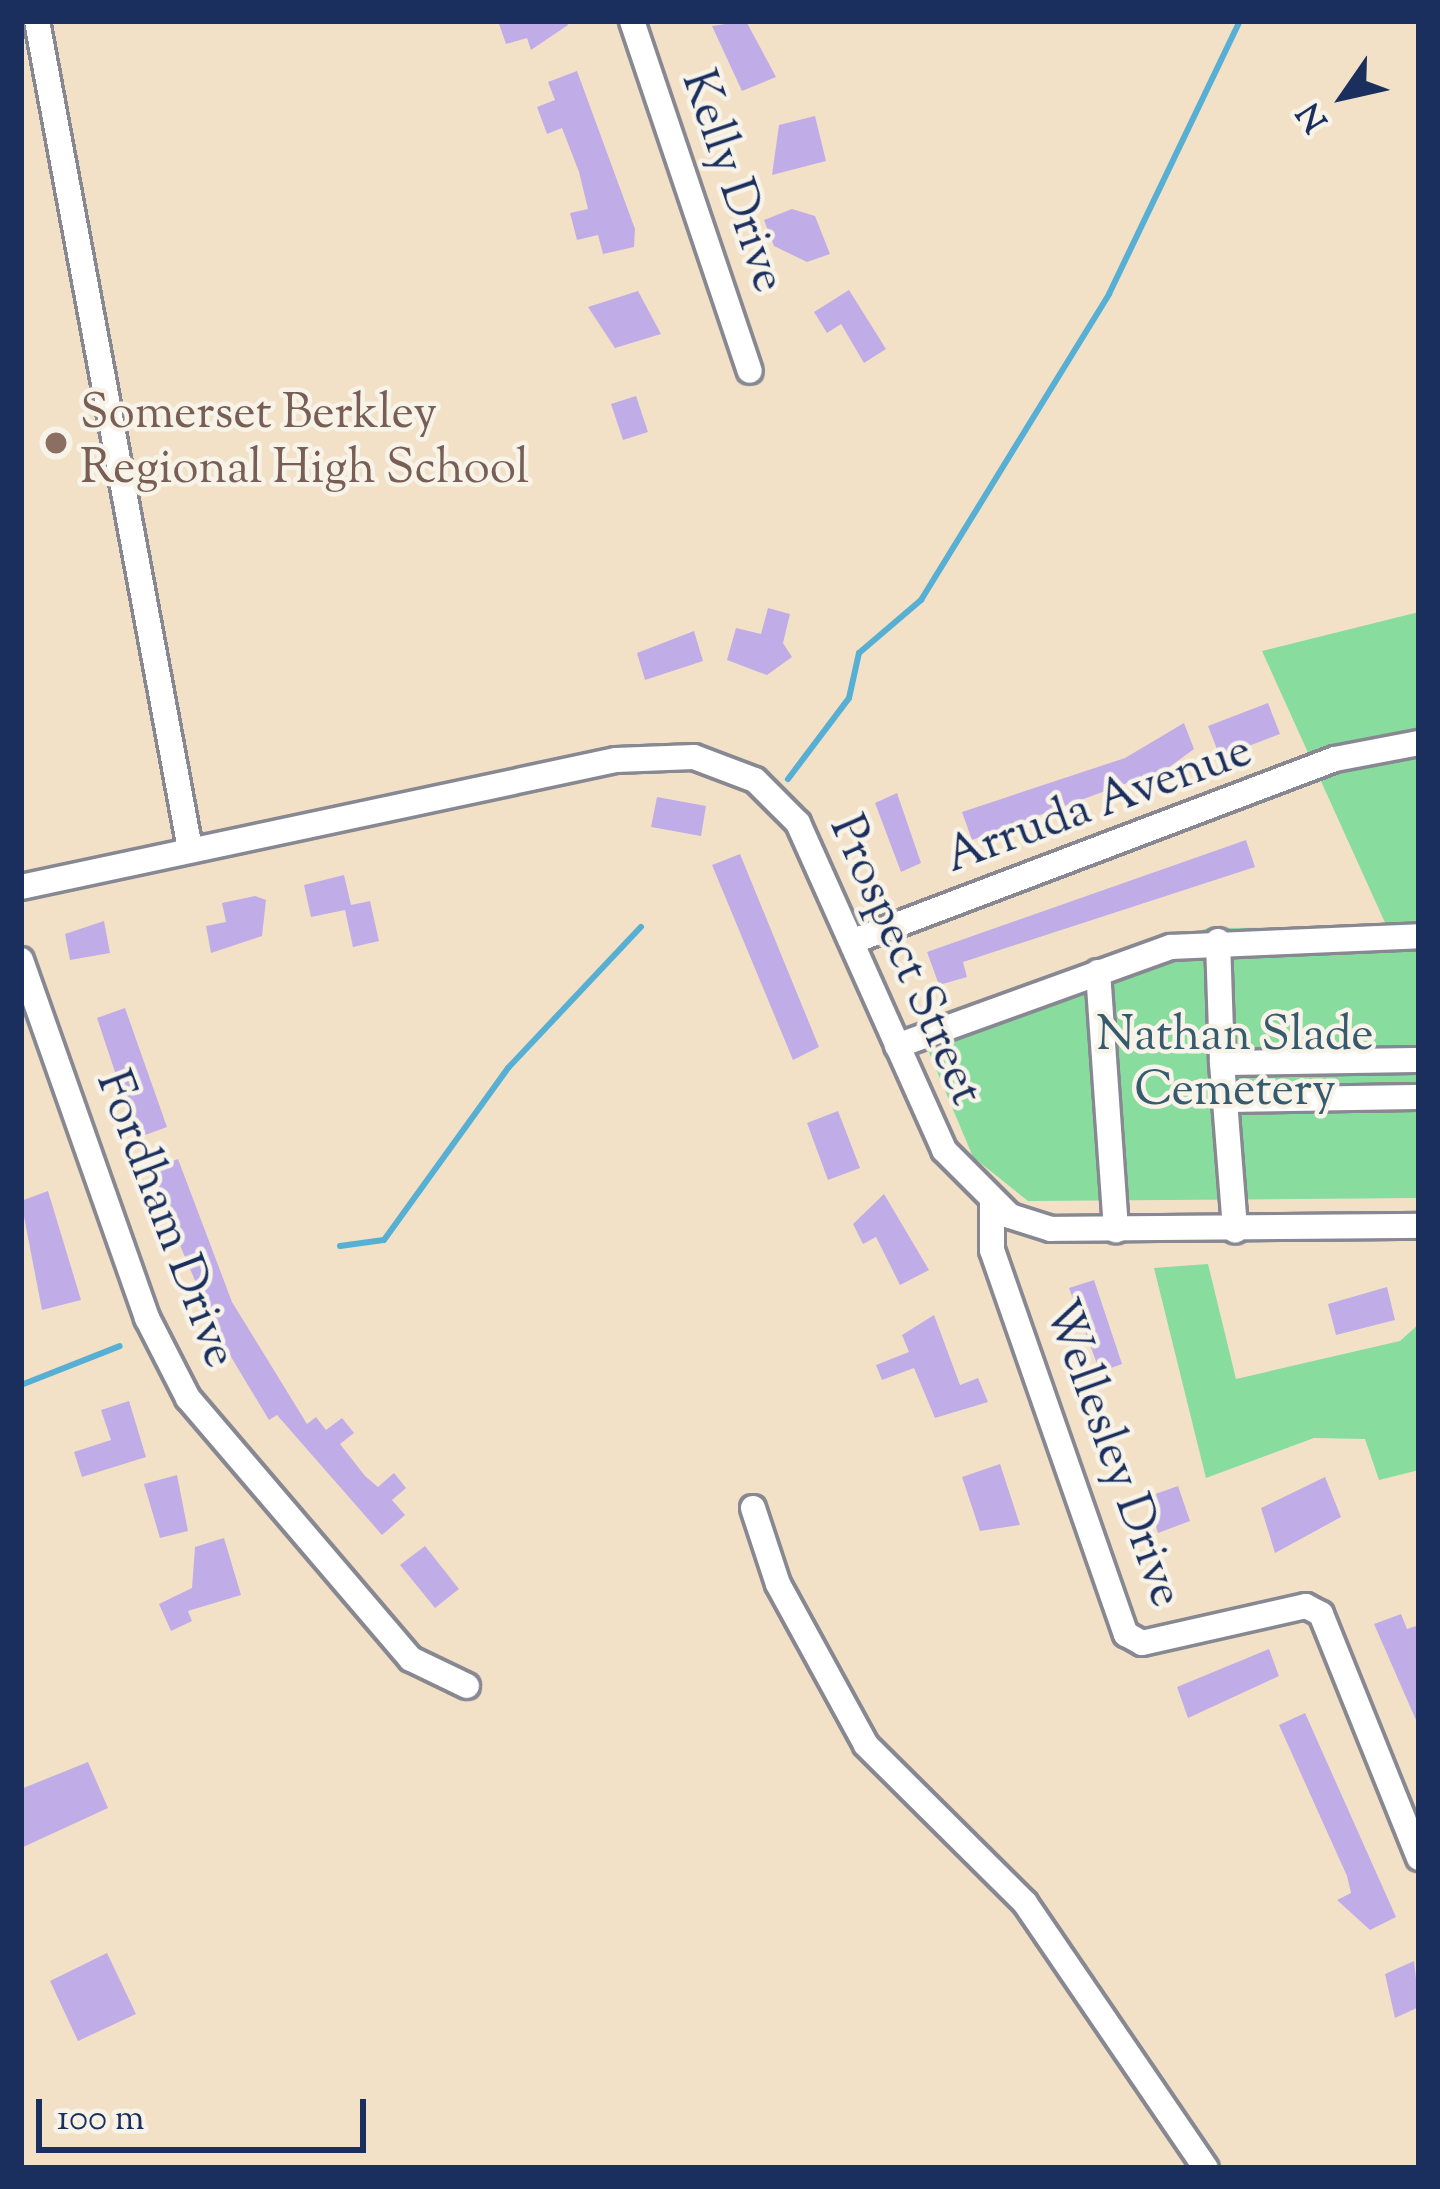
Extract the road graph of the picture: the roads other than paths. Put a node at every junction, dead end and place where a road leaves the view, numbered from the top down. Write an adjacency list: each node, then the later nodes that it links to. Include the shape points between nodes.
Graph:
1 (37, 21): 3 (street); 6 (street)
2 (632, 21): 4 (street, Kelly Drive)
3 (21, 27)
4 (750, 371)
5 (1419, 743): 9 (street, Arruda Avenue, via 1377,746)
6 (190, 849): 7 (street, Prospect Street); 9 (street, Prospect Street, via 616,760 694,758 776,797)
7 (21, 887)
8 (1419, 937): 10 (street)
9 (854, 941): 13 (street, Prospect Street)
10 (1218, 941): 12 (street); 15 (street)
11 (21, 960): 23 (street, Fordham Drive, via 147,1318 188,1399 411,1659)
12 (1098, 972): 13 (street); 20 (street)
13 (897, 1046): 18 (street, Prospect Street, via 944,1150)
14 (1419, 1060): 15 (street)
15 (1222, 1063): 17 (street)
16 (1419, 1097): 17 (street)
17 (1224, 1100): 21 (street)
18 (992, 1202): 20 (street, Prospect Street, via 1052,1229); 24 (street, Wellesley Drive, via 992,1250 1126,1634 1142,1643 1306,1606 1321,1614)
19 (1419, 1226): 21 (street, Prospect Street)
20 (1116, 1230): 21 (street, Prospect Street)
21 (1235, 1230)
22 (753, 1508): 25 (street, via 778,1585 866,1745 1025,1904)
23 (467, 1686)
24 (1419, 1858)
25 (1206, 2168)

